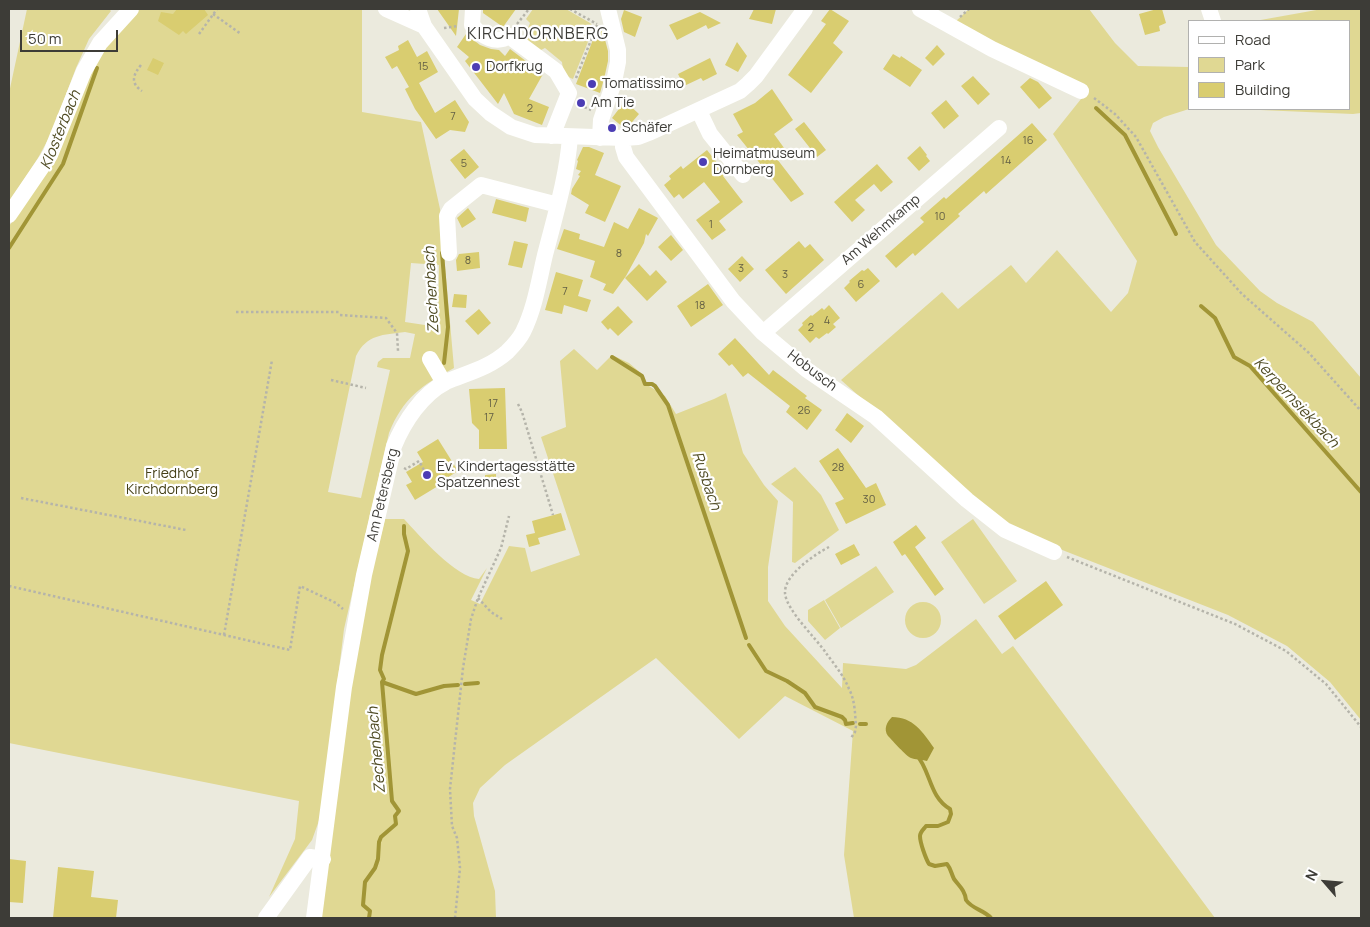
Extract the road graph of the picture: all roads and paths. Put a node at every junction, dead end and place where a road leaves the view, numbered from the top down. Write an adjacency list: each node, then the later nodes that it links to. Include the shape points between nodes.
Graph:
1 (130, 9): 29 (street, via 100,43 84,71 50,155)
2 (217, 9): 10 (path)
3 (386, 9): 12 (street)
4 (418, 9): 12 (street)
5 (473, 9): 15 (street, via 472,25 476,30 491,39)
6 (529, 9): 15 (path)
7 (570, 9): 11 (path, via 597,24)
8 (805, 9): 20 (street, via 748,84)
9 (920, 9): 17 (street, via 992,49)
10 (213, 14): 13 (path); 14 (path)
11 (605, 19): 19 (path); 21 (street, via 618,50 618,62)
12 (424, 26): 23 (street, via 490,114 523,133)
13 (199, 34)
14 (241, 34)
15 (509, 36): 19 (street, via 556,71)
16 (141, 65): 18 (path, via 134,74 133,82)
17 (1081, 90): 40 (path, via 1115,114 1136,137 1194,242 1242,294 1310,353)
18 (142, 91)
19 (568, 96): 21 (path); 23 (street)
20 (699, 111): 26 (street, via 638,137); 27 (street, via 710,134)
21 (602, 115): 25 (street)
22 (999, 128): 32 (street, Am Wehmkamp)
23 (552, 136): 24 (street)
24 (570, 137): 25 (street); 28 (street, Am Petersberg)
25 (600, 138): 26 (street)
26 (624, 138): 32 (street, Hobusch, via 626,157 733,301)
27 (743, 175)
28 (558, 205): 30 (street, via 481,184 447,216); 37 (street, Am Petersberg, via 534,302 523,332 507,352 483,368)
29 (9, 216)
30 (449, 253)
31 (236, 312): 33 (path, via 386,318 397,333)
32 (763, 333): 48 (street, Hobusch, via 807,370 876,417 1005,530)
33 (398, 351)
34 (430, 359): 37 (street)
35 (272, 360): 53 (path)
36 (331, 380): 38 (path)
37 (444, 383): 41 (street, Am Petersberg, via 423,401 409,419 399,435)
38 (366, 388)
39 (518, 404): 44 (path)
40 (1361, 411)
41 (390, 464): 42 (path, via 406,468 419,461); 52 (street, Am Petersberg)
42 (424, 470)
43 (21, 498): 46 (path)
44 (553, 515)
45 (509, 516): 50 (path, via 501,548)
46 (186, 530)
47 (829, 547): 55 (path, via 791,576 785,593 793,612 849,688 856,726)
48 (1054, 552): 54 (path, via 1235,624 1286,651 1326,684)
49 (9, 586): 53 (path)
50 (478, 598): 51 (path); 59 (path, via 463,668 450,789 452,826 457,838 460,868)
51 (502, 619)
52 (355, 621): 53 (path, via 336,603 300,586 290,650); 56 (street, Am Petersberg)
53 (224, 635)
54 (1361, 727)
55 (851, 738)
56 (323, 859): 57 (street, via 310,857); 58 (street, Am Petersberg)
57 (266, 918)
58 (314, 918)
59 (455, 918)

